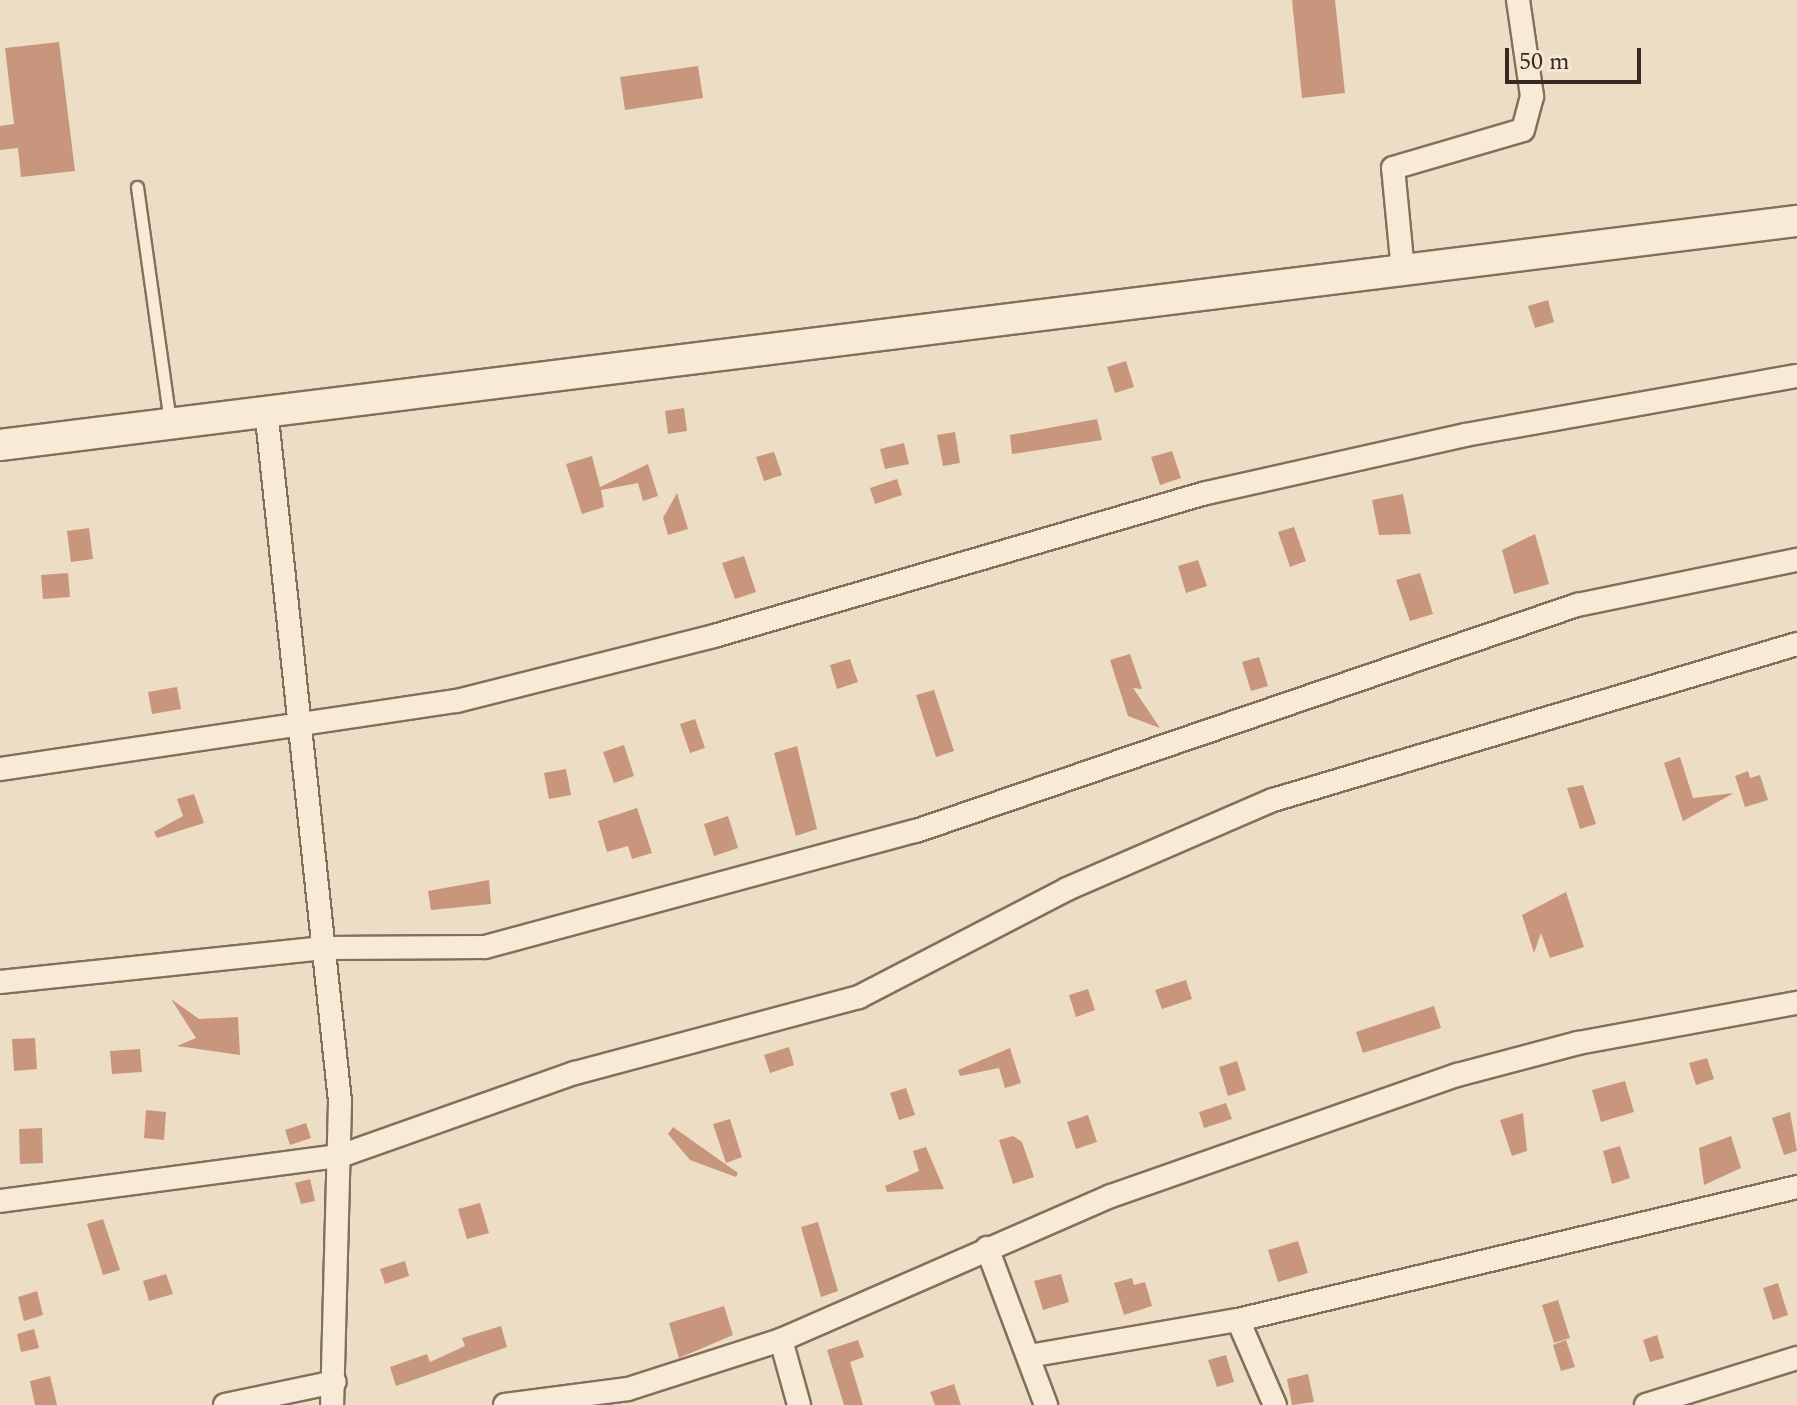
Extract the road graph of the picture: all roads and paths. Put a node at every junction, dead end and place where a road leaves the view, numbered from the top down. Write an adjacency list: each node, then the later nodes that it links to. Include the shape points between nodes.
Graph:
1 (1518, 0): 4 (street, via 1532,96 1523,130 1393,168)
2 (137, 187): 7 (lane)
3 (1797, 221): 4 (main road)
4 (1403, 271): 6 (main road)
5 (1797, 376): 11 (street, via 1465,435 1206,493 714,636 457,701)
6 (266, 409): 7 (main road); 11 (street)
7 (170, 422): 8 (main road)
8 (0, 445)
9 (1797, 560): 13 (street, via 1577,605 916,831 485,947)
10 (1797, 644): 16 (street, via 1273,800 1067,889 859,997 575,1073)
11 (302, 723): 12 (street); 13 (street)
12 (0, 769)
13 (326, 948): 14 (street); 16 (street)
14 (0, 982)
15 (1797, 1003): 19 (street, via 1578,1043 1457,1075 1111,1196)
16 (343, 1155): 18 (street); 24 (street)
17 (1797, 1187): 20 (street)
18 (0, 1201)
19 (987, 1248): 21 (street); 22 (street)
20 (1238, 1320): 22 (street); 31 (street)
21 (781, 1340): 25 (street, via 628,1389); 29 (street)
22 (1029, 1356): 30 (street)
23 (1797, 1358): 32 (street)
24 (335, 1382): 26 (street); 27 (street)
25 (554, 1402): 28 (street)
26 (225, 1405)
27 (332, 1405)
28 (505, 1405)
29 (799, 1405)
30 (1046, 1405)
31 (1275, 1405)
32 (1646, 1405)

